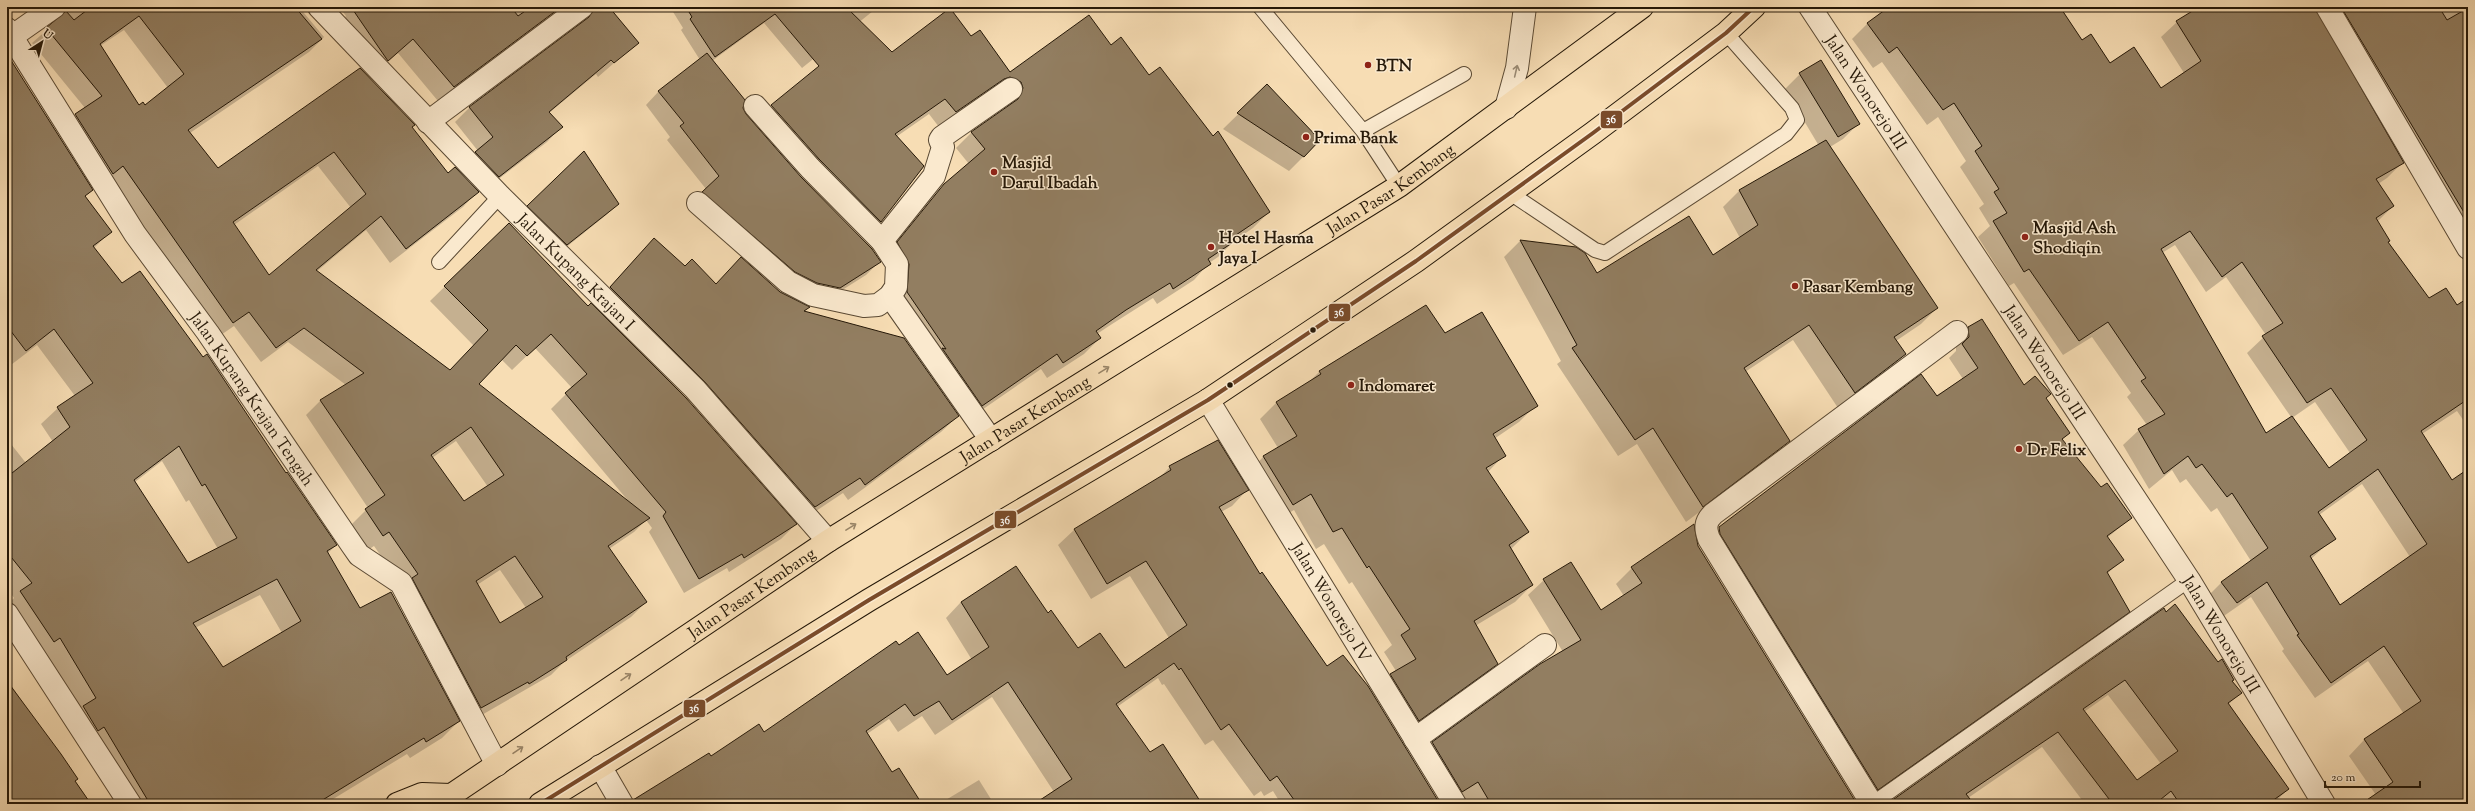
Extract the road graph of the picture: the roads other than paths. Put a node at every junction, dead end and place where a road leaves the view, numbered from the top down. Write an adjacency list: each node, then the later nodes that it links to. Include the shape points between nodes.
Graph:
1 (54, 7): 11 (street)
2 (320, 7): 16 (street, Jalan Kupang Krajan I)
3 (582, 7): 16 (street)
4 (1260, 7): 17 (lane)
5 (1525, 7): 15 (street, one-way to 5, via 1517,68)
6 (1642, 7): 15 (main road, Jalan Pasar Kembang)
7 (1754, 7): 10 (main road)
8 (1810, 7): 30 (street, Jalan Wonorejo III)
9 (2327, 7): 23 (street)
10 (1726, 33): 19 (main road); 19 (lane, via 1792,108 1797,120 1786,134 1605,253 1595,250)
11 (9, 35): 34 (street, Jalan Kupang Krajan Tengah, via 135,234 208,333 359,555 401,583)
12 (1464, 74): 17 (lane)
13 (1011, 89): 22 (street, via 942,137 940,140 943,147 934,176)
14 (755, 106): 22 (street, via 810,168)
15 (1506, 108): 18 (main road, Jalan Pasar Kembang)
16 (428, 122): 20 (street, Jalan Kupang Krajan I)
17 (1363, 131): 18 (lane)
18 (1398, 186): 28 (main road, Jalan Pasar Kembang, one-way to 18)
19 (1510, 194): 27 (main road, via 1410,266)
20 (500, 196): 24 (lane); 29 (street, Jalan Kupang Krajan I, via 696,389)
21 (698, 203): 25 (street, via 788,282 814,295 864,306 878,304)
22 (882, 241): 25 (street, via 897,264 896,287)
23 (2468, 248)
24 (439, 262)
25 (890, 296): 28 (street)
26 (1957, 332): 42 (street, via 1713,514 1706,523 1709,539)
27 (1208, 400): 33 (street, Jalan Wonorejo IV); 35 (main road, via 869,600)
28 (991, 440): 29 (main road, Jalan Pasar Kembang, one-way to 28)
29 (828, 541): 34 (main road, Jalan Pasar Kembang, one-way to 29)
30 (2189, 580): 42 (lane); 43 (street, Jalan Wonorejo III)
31 (7, 614): 37 (street)
32 (1546, 645): 33 (street)
33 (1415, 739): 41 (street, Jalan Wonorejo IV)
34 (496, 765): 36 (main road, Jalan Pasar Kembang)
35 (600, 766): 39 (main road); 40 (street)
36 (444, 800): 38 (main road, Jalan Pasar Kembang, via 422,794)
37 (130, 804)
38 (397, 804)
39 (540, 804)
40 (622, 804)
41 (1456, 804)
42 (1872, 804)
43 (2324, 804)

